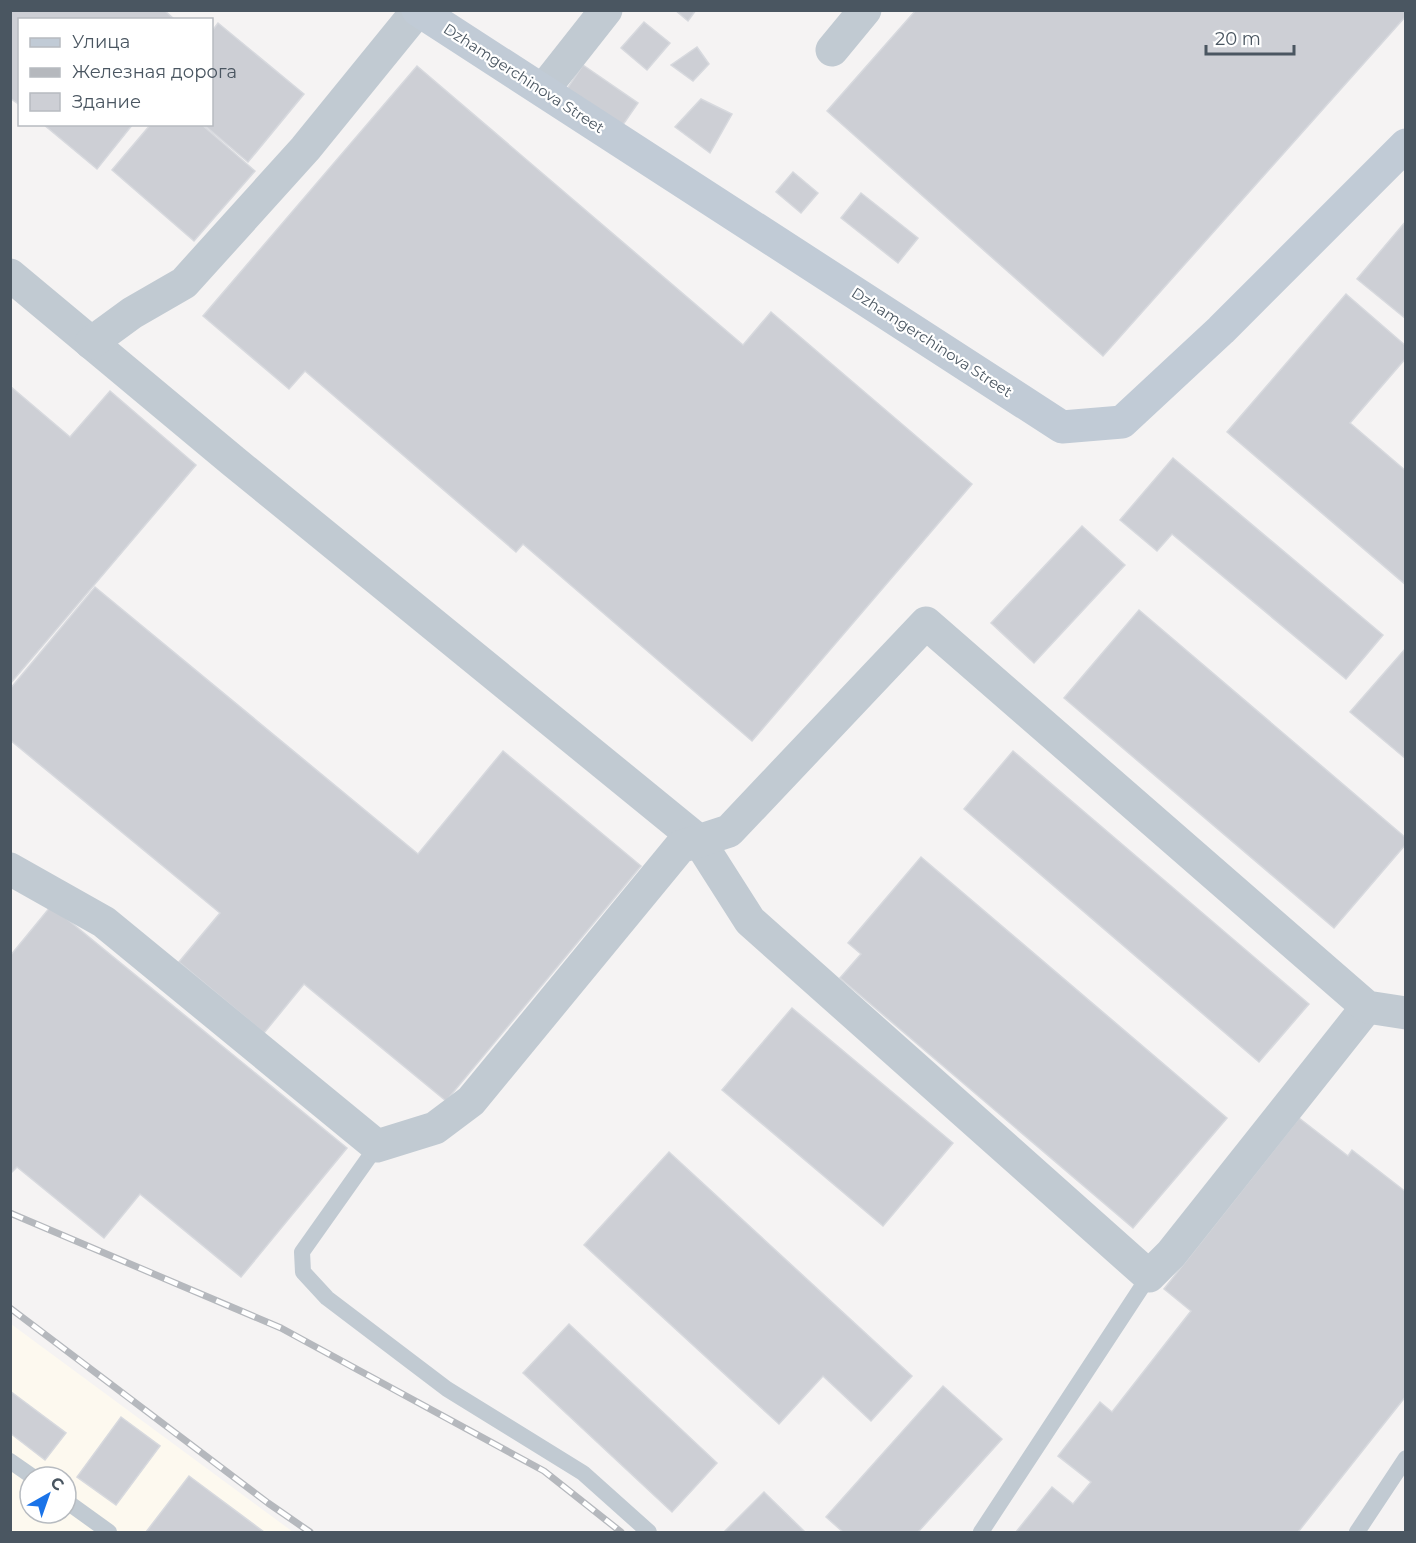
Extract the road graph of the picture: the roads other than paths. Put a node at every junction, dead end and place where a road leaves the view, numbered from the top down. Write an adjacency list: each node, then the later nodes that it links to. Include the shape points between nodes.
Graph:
1 (418, 10): 5 (street, Dzhamgerchinova Street); 8 (street, via 305,149 184,283 132,313)
2 (606, 10): 5 (street)
3 (865, 10): 4 (street)
4 (832, 50)
5 (543, 90): 6 (street, Dzhamgerchinova Street, via 1062,427 1122,422 1221,330)
6 (1406, 145)
7 (10, 275): 8 (street)
8 (92, 343): 9 (street)
9 (699, 842): 11 (street, via 729,831 926,624); 13 (street, via 680,848 471,1101 435,1128); 14 (street, via 750,921)
10 (10, 869): 13 (street, via 104,922)
11 (1367, 1007): 12 (street); 14 (street, via 1171,1254)
12 (1406, 1013)
13 (377, 1146): 18 (lane, via 302,1252 303,1272 327,1299 447,1389 583,1473)
14 (1149, 1276): 19 (lane)
15 (1406, 1458): 20 (lane)
16 (78, 1510): 17 (lane)
17 (109, 1533)
18 (649, 1533)
19 (981, 1533)
20 (1357, 1533)

